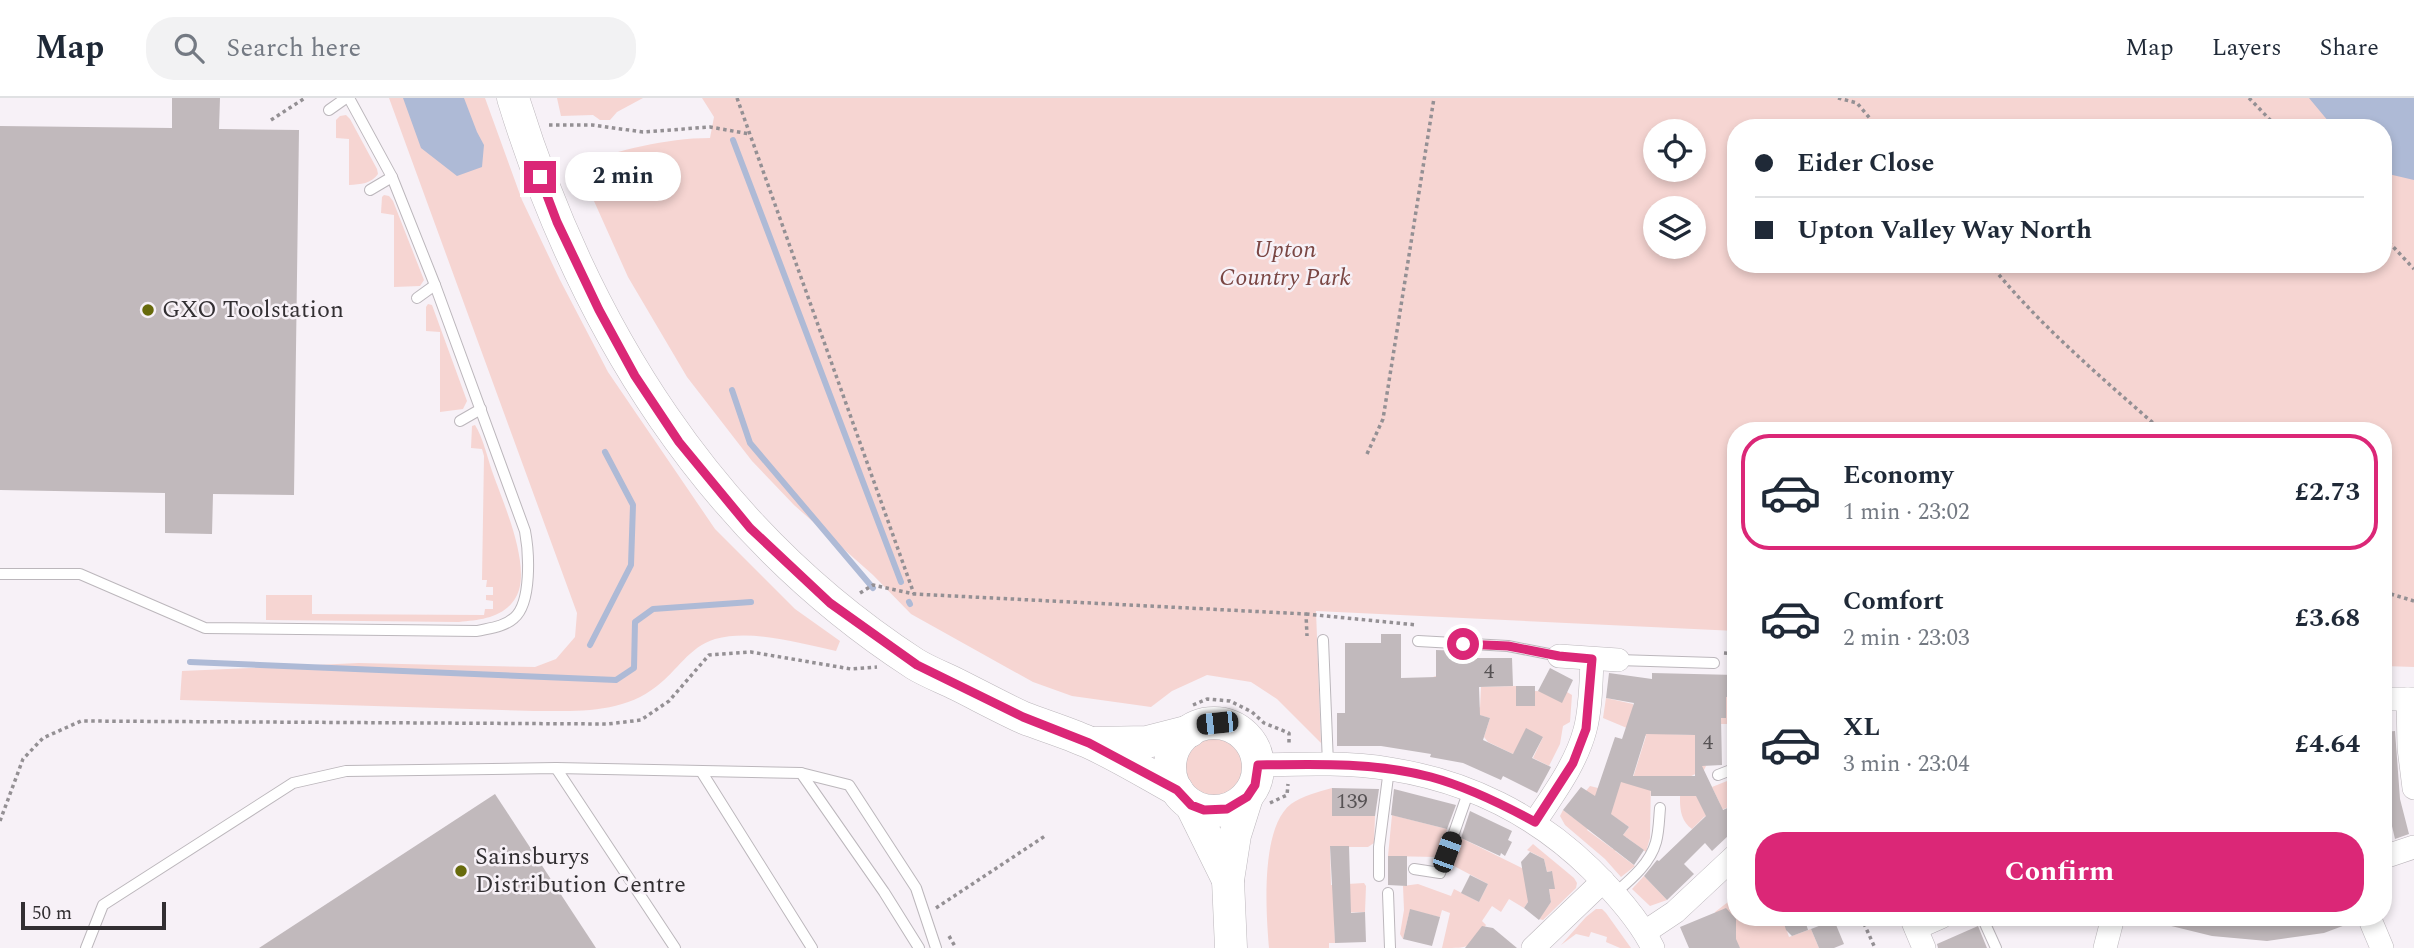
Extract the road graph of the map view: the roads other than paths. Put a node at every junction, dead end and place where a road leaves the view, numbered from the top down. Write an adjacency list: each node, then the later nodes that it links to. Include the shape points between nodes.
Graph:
1 (347, 98): 3 (lane); 4 (lane)
2 (513, 98): 20 (street, via 557,222 635,376 679,442 750,528 830,603 917,665 1023,717)
3 (329, 110)
4 (392, 177): 5 (lane); 6 (lane)
5 (370, 190)
6 (435, 285): 7 (lane); 8 (lane)
7 (417, 298)
8 (481, 409): 9 (lane); 10 (lane, via 529,550 525,602 516,617 503,625 477,631 205,628 80,574)
9 (460, 421)
10 (0, 574)
11 (1322, 640): 21 (lane)
12 (1418, 641): 13 (lane, via 1508,646)
13 (1559, 656): 14 (street)
14 (1592, 659): 15 (street); 34 (street, via 1586,729 1573,763)
15 (1618, 660): 16 (lane)
16 (1714, 663)
17 (2392, 699): 18 (street)
18 (2411, 699): 29 (street, via 2409,748)
19 (1187, 720): 20 (street, via 1147,742); 22 (street, via 1217,723 1243,734 1252,744); 31 (street, via 1172,755 1171,770)
20 (1089, 743): 31 (street)
21 (1328, 764): 22 (street); 24 (street)
22 (1258, 765): 32 (street)
23 (556, 768): 25 (lane); 47 (lane, via 346,771 293,782 103,905); 48 (lane)
24 (1389, 769): 30 (street); 39 (lane)
25 (701, 771): 27 (lane); 49 (lane)
26 (1727, 772): 28 (lane)
27 (801, 773): 50 (lane); 51 (lane, via 849,785 916,888)
28 (1718, 775)
29 (2414, 788)
30 (1469, 790): 34 (street); 38 (lane, via 1440,873)
31 (1184, 797): 32 (street, via 1204,810 1216,811); 40 (street)
32 (1257, 801): 40 (street, via 1235,835)
33 (1660, 808): 41 (lane, via 1656,843 1649,858 1634,877)
34 (1535, 822): 41 (street, via 1571,849)
35 (2414, 847): 36 (street)
36 (2392, 854)
37 (1727, 863): 46 (street)
38 (1414, 869)
39 (1379, 876)
40 (1228, 880): 52 (street)
41 (1608, 887): 46 (street); 54 (street)
42 (1388, 892): 53 (lane)
43 (1986, 926): 55 (lane)
44 (2111, 926): 56 (street)
45 (2373, 926): 57 (street)
46 (1649, 940)
47 (86, 948)
48 (675, 948)
49 (813, 948)
50 (919, 948)
51 (936, 948)
52 (1231, 948)
53 (1390, 948)
54 (1533, 948)
55 (1996, 948)
56 (2105, 948)
57 (2382, 948)

